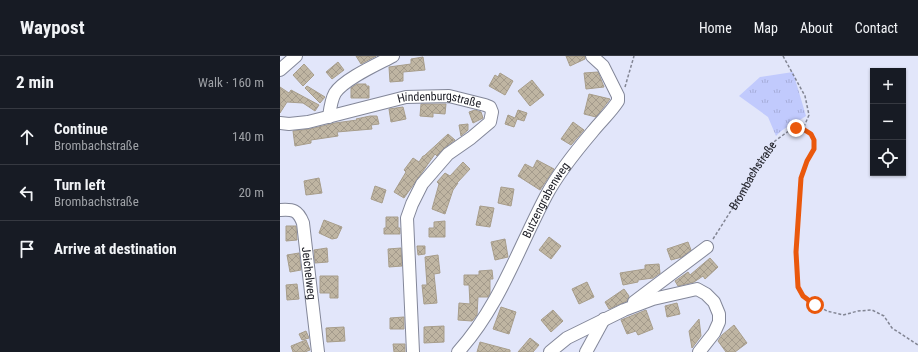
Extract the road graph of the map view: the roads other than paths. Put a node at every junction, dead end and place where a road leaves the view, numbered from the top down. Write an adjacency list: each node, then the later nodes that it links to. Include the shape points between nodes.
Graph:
1 (296, 56): 4 (street)
2 (393, 56): 5 (street, via 341,85 334,94)
3 (592, 56): 13 (street, Butzengrabenweg, via 603,66 618,101 581,146 547,195 499,293)
4 (280, 70)
5 (329, 117): 6 (street, Hindenburgstraße, via 308,122); 12 (street, Hindenburgstraße, via 406,96 449,96 485,105 490,107 492,112 490,122 448,154 422,184 407,218)
6 (280, 123)
7 (280, 210): 11 (street, Jeichelweg, via 293,210 300,215)
8 (708, 247): 9 (street)
9 (624, 310): 10 (street); 16 (street, via 653,299 698,289 714,302 719,314 719,322 714,333)
10 (604, 319): 14 (street, via 567,338); 15 (street)
11 (318, 352)
12 (413, 352)
13 (458, 352)
14 (550, 352)
15 (586, 352)
16 (699, 352)

